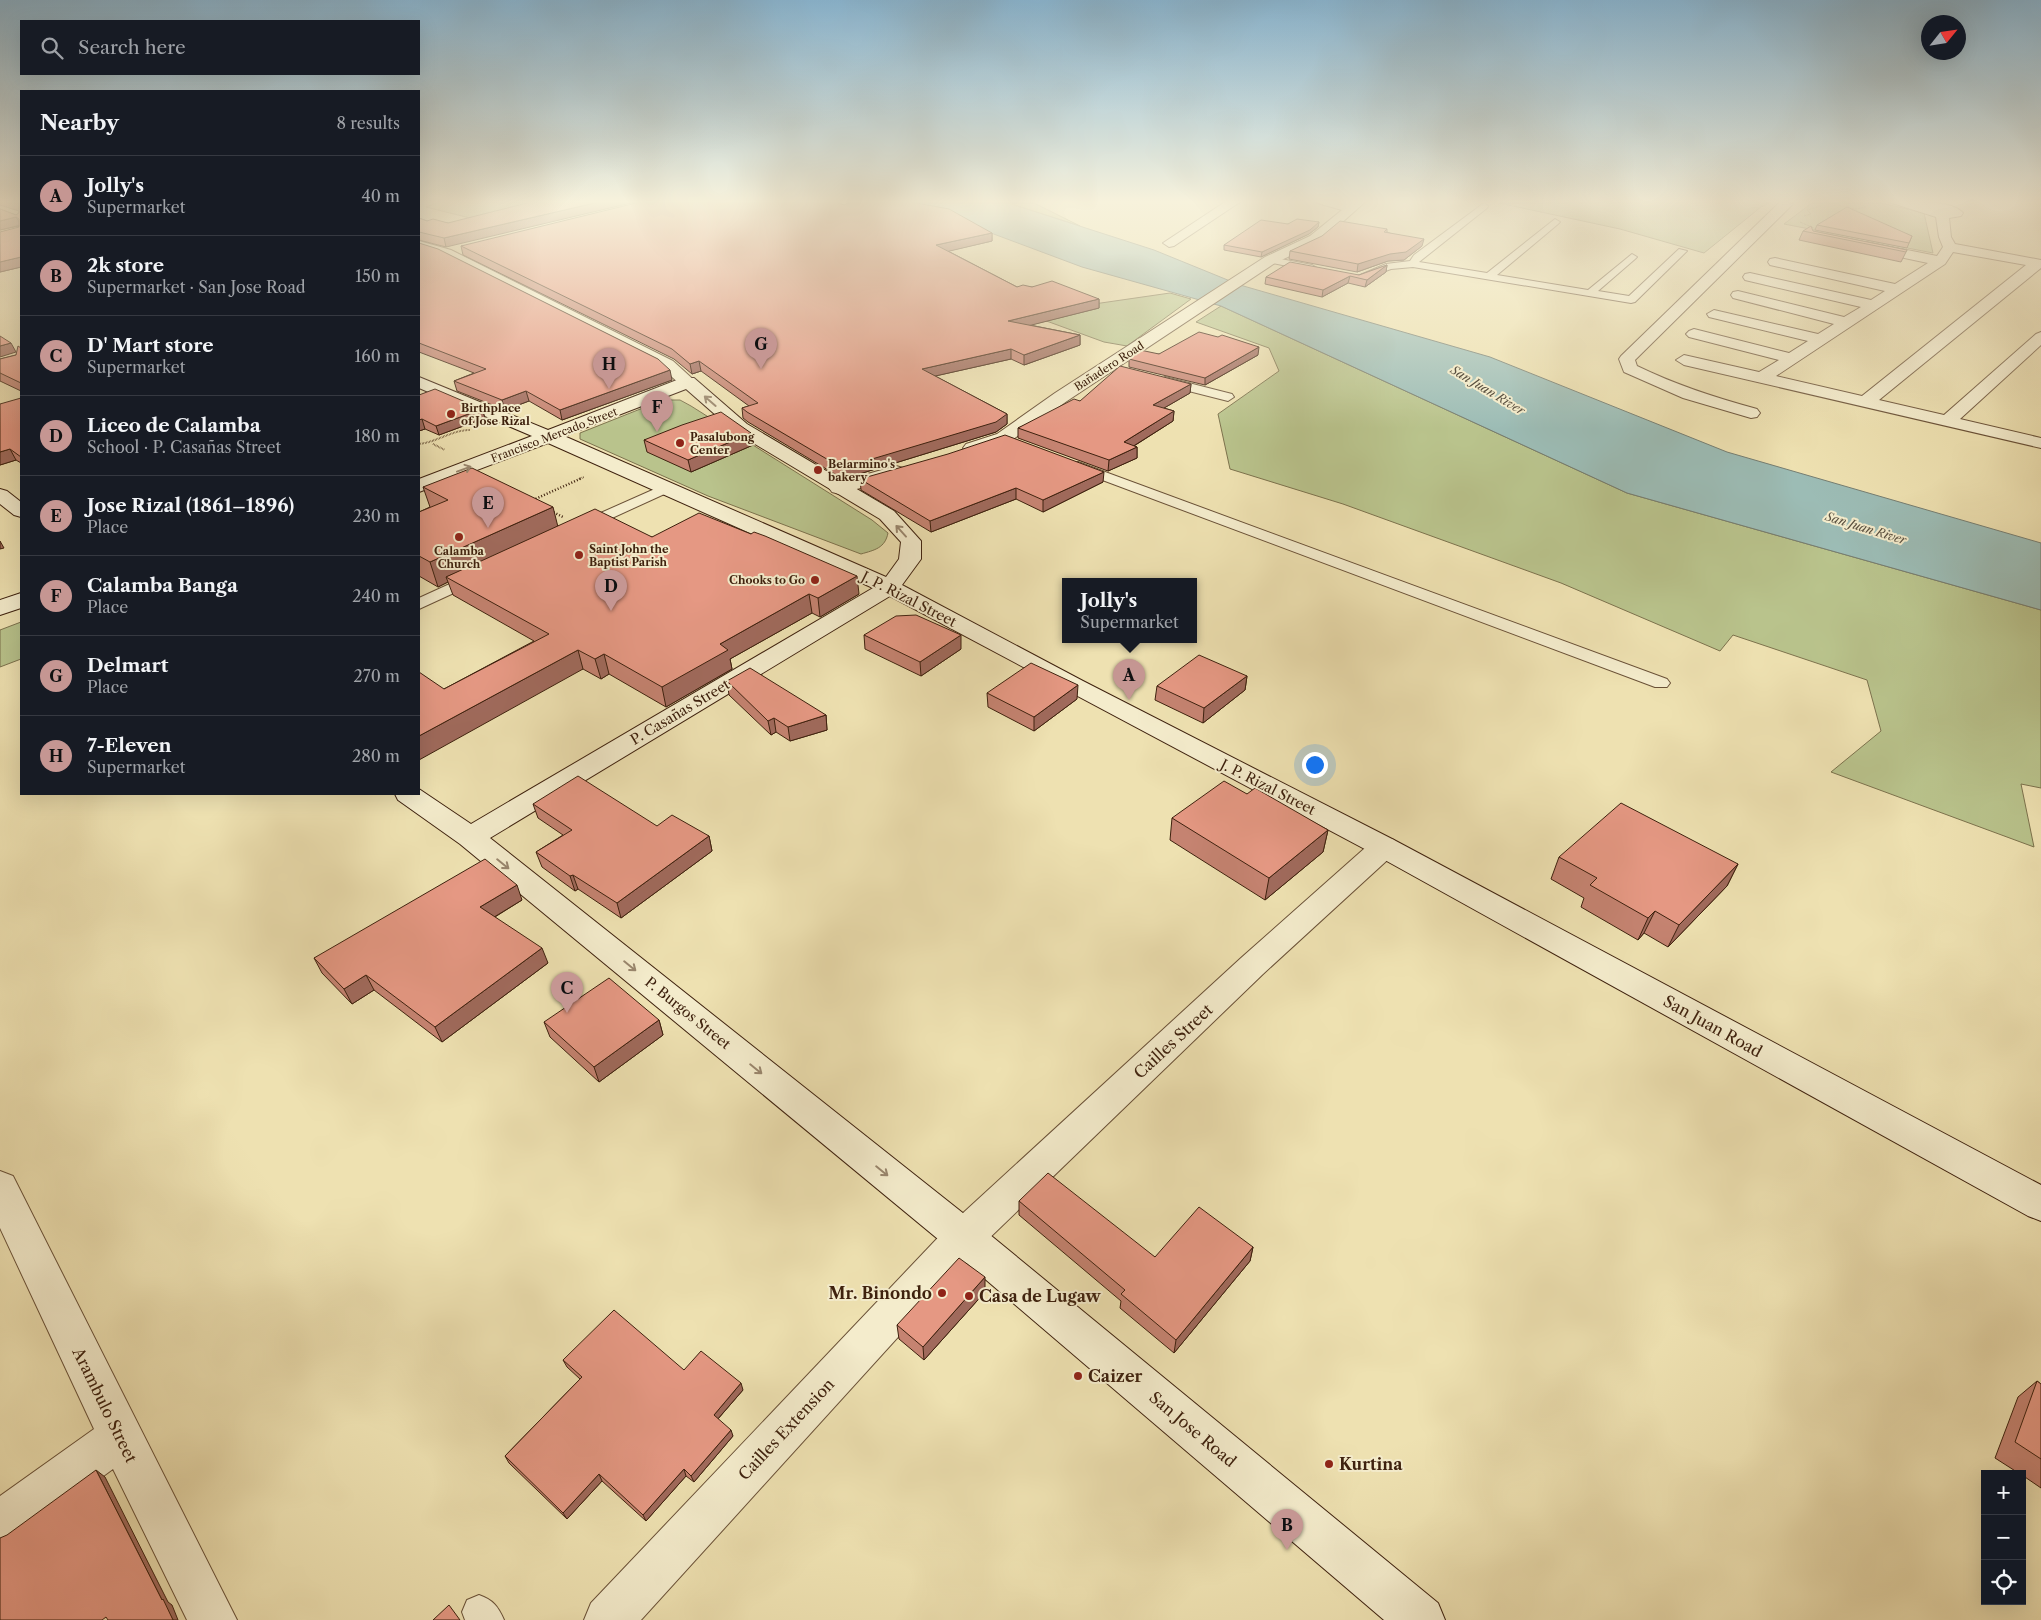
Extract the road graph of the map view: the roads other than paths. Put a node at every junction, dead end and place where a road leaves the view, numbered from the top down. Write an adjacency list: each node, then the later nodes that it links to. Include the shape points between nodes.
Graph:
1 (494, 278): 27 (street, via 668,364)
2 (1244, 278): 22 (street, Bañadero Road)
3 (1492, 278): 12 (lane)
4 (1608, 278): 12 (lane)
5 (1654, 278): 12 (lane, via 1631,300)
6 (1711, 278): 30 (street, via 1627,359 1630,369 1641,375 1703,401)
7 (1753, 278): 14 (street)
8 (1845, 278): 11 (street)
9 (1913, 278): 11 (street)
10 (2022, 278): 29 (street)
11 (1897, 289): 14 (street)
12 (1590, 293)
13 (1738, 295): 16 (street)
14 (1873, 305): 16 (street)
15 (1714, 314): 19 (street)
16 (1845, 322): 19 (street)
17 (1694, 334): 20 (street)
18 (2041, 337): 31 (street)
19 (1819, 339): 20 (street)
20 (1790, 358): 25 (street)
21 (1684, 360): 25 (street)
22 (1107, 366): 23 (lane); 33 (street, Bañadero Road)
23 (1126, 371)
24 (1154, 378): 28 (lane)
25 (1762, 378): 29 (street)
26 (420, 382): 32 (street, J. P. Rizal Street)
27 (688, 382): 32 (street, Francisco Mercado Street); 41 (street, one-way to 27, via 741,428)
28 (1228, 397)
29 (1867, 401): 31 (street)
30 (1751, 413)
31 (1949, 420): 34 (street)
32 (550, 437): 39 (street, Francisco Mercado Street, one-way to 32); 40 (street, J. P. Rizal Street)
33 (1003, 438): 35 (lane); 36 (street, Bañadero Road)
34 (2038, 439)
35 (1022, 445)
36 (959, 453)
37 (1068, 462): 50 (lane)
38 (914, 467): 41 (street)
39 (420, 486)
40 (666, 488): 44 (lane); 46 (street, J. P. Rizal Street)
41 (839, 488): 46 (street, one-way to 41, via 910,559 911,541 887,515)
42 (0, 495): 43 (street)
43 (20, 510)
44 (578, 529)
45 (490, 570): 48 (lane)
46 (890, 587): 52 (street, P. Casañas Street); 53 (street, J. P. Rizal Street)
47 (20, 600): 49 (street)
48 (420, 604)
49 (0, 608)
50 (1660, 683)
51 (409, 795): 52 (street, P. Burgos Street)
52 (470, 837): 56 (street, P. Burgos Street, one-way to 56)
53 (1384, 847): 55 (street, San Juan Road); 56 (street, Cailles Street, via 1252,966)
54 (0, 1188): 57 (street, Arambulo Street)
55 (2041, 1204)
56 (964, 1237): 60 (street, Cailles Extension); 61 (street, San Jose Road)
57 (120, 1437): 58 (street); 59 (street, Arambulo Street)
58 (0, 1524)
59 (213, 1620)
60 (608, 1620)
61 (1421, 1620)

